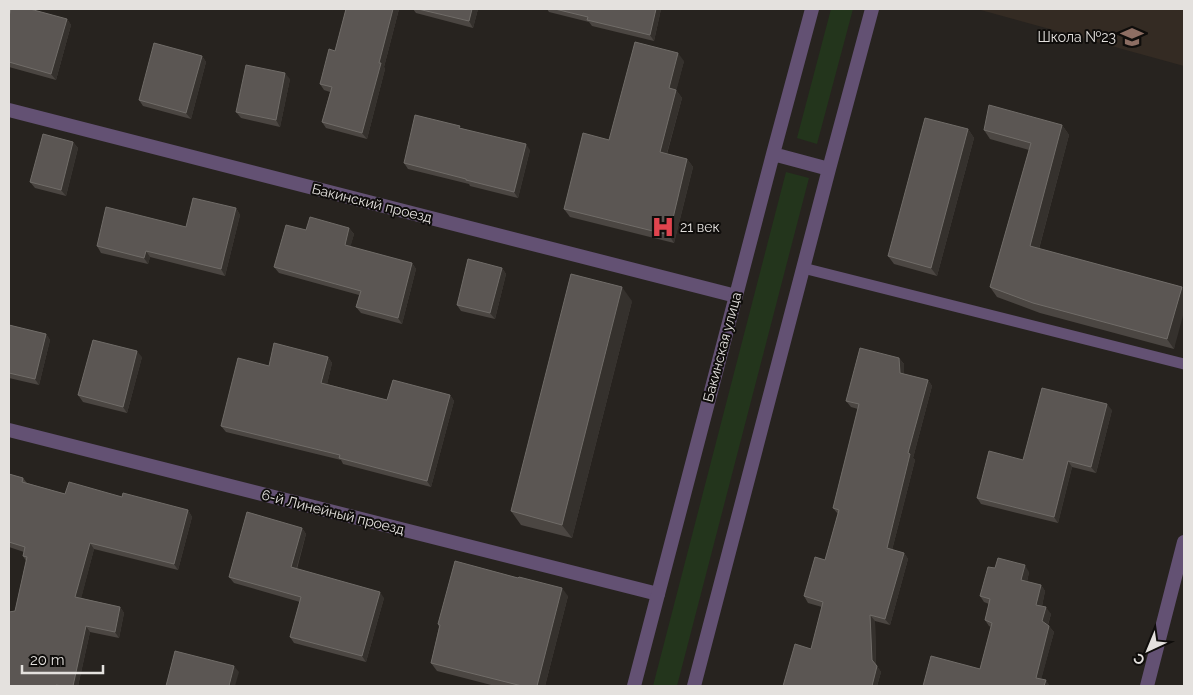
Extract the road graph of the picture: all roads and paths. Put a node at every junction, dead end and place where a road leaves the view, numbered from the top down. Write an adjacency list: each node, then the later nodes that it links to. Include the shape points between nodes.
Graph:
1 (812, 9): 4 (street, Бакинская улица)
2 (872, 9): 5 (street)
3 (9, 110): 7 (street, Бакинский проезд)
4 (772, 154): 5 (street); 7 (street, Бакинская улица)
5 (828, 169): 6 (street)
6 (803, 268): 8 (lane); 13 (street)
7 (736, 296): 11 (street, Бакинская улица)
8 (1184, 364)
9 (9, 430): 11 (street, 6-й Линейный проезд)
10 (1184, 542): 14 (street)
11 (658, 594): 12 (street, Бакинская улица)
12 (634, 686)
13 (694, 686)
14 (1147, 686)

